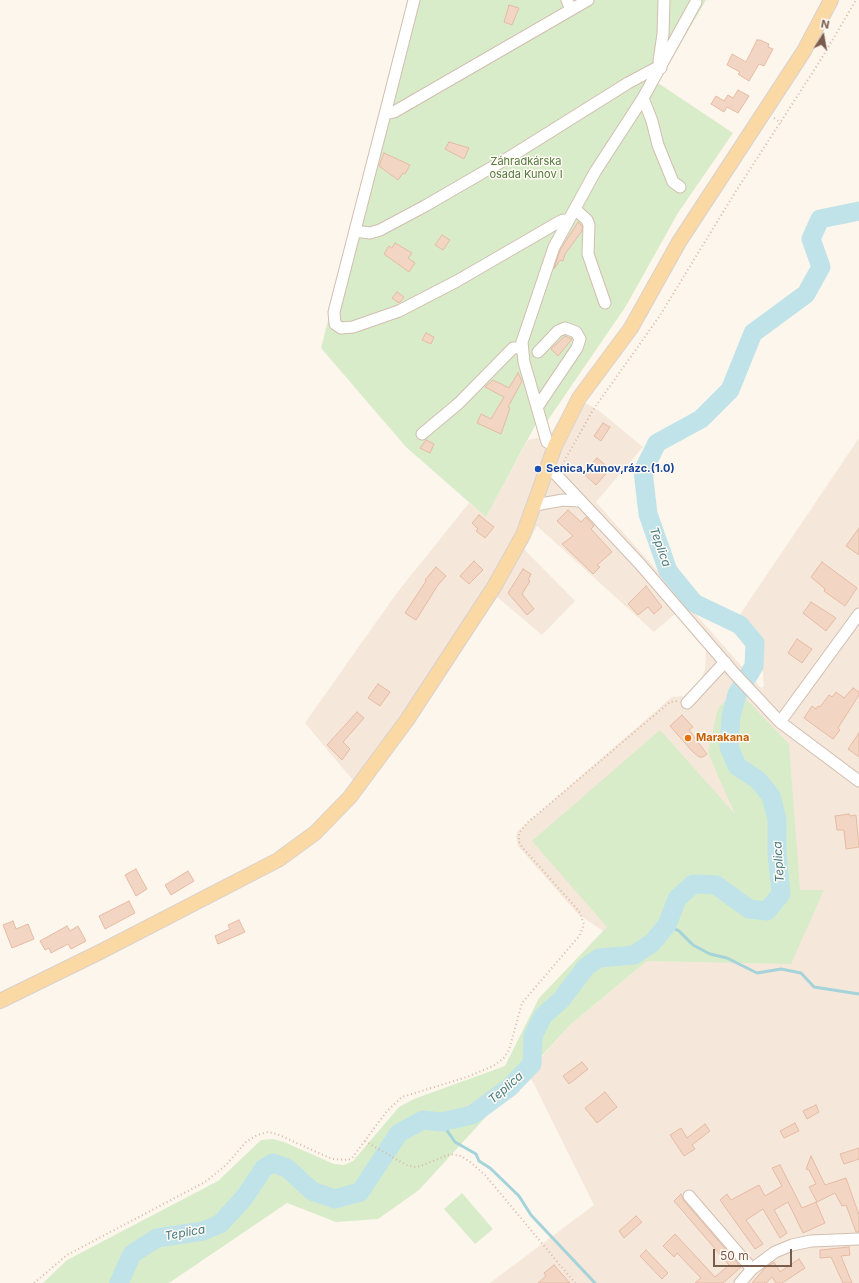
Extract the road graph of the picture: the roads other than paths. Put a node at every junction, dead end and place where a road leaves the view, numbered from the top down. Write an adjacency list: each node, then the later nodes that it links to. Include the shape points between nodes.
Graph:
1 (414, 0): 9 (street)
2 (588, 0): 6 (street)
3 (664, 0): 7 (street, via 659,61)
4 (831, 0): 19 (main road, via 804,51 679,242 635,323 579,398)
5 (696, 2): 7 (street)
6 (569, 5): 9 (street, via 394,112)
7 (661, 68): 8 (street); 13 (street, via 656,68 628,83 513,155 380,230 370,233)
8 (643, 98): 10 (street, via 673,182); 11 (street, via 595,172)
9 (385, 114): 13 (street)
10 (680, 187)
11 (575, 209): 12 (street); 14 (street, via 589,225 588,254)
12 (568, 221): 13 (street, via 557,223 399,311 342,328 335,324 334,312); 15 (street, via 551,255)
13 (355, 231)
14 (605, 303)
15 (522, 348): 17 (street); 18 (street, via 513,348 458,403)
16 (538, 352): 17 (street, via 558,331 565,328 576,332 580,339 577,348)
17 (538, 406): 19 (street, via 547,442)
18 (422, 434)
19 (555, 446): 20 (main road)
20 (555, 466): 21 (street); 22 (main road)
21 (579, 501): 22 (street, via 562,500); 24 (street, via 643,568)
22 (535, 505): 28 (main road, via 519,543 494,587 407,720 350,797 314,833 288,854 260,870)
23 (859, 614): 26 (street)
24 (725, 662): 25 (street); 26 (street)
25 (687, 703)
26 (780, 722): 27 (street)
27 (859, 781)
28 (0, 1001)
29 (690, 1196): 31 (street)
30 (859, 1239): 31 (street, via 812,1241 792,1245 775,1252)
31 (752, 1269): 32 (street)
32 (740, 1283)

